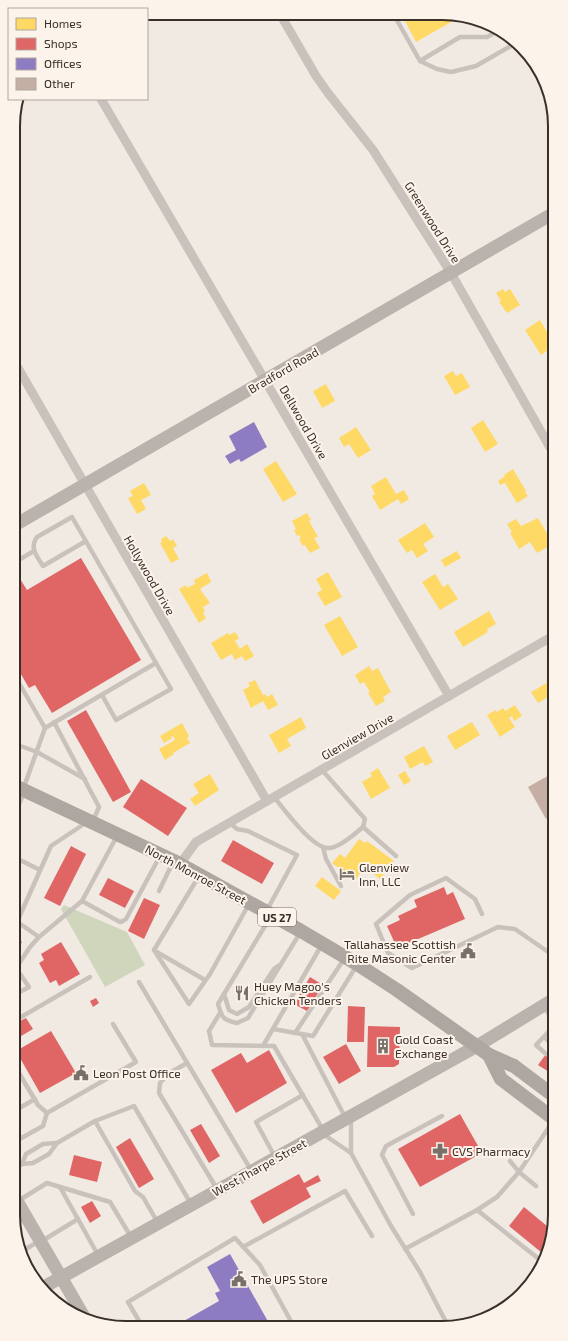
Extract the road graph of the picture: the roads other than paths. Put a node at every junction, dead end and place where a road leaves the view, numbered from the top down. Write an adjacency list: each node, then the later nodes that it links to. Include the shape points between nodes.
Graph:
1 (283, 20): 8 (street, Greenwood Drive, via 316,76 373,150)
2 (397, 20): 5 (lane)
3 (493, 34): 5 (lane, via 487,37 460,37)
4 (511, 46): 5 (lane, via 476,66 451,72)
5 (420, 61)
6 (102, 100): 10 (street, Dellwood Drive)
7 (548, 219): 8 (main road, Bradford Road)
8 (451, 273): 10 (main road, Bradford Road); 11 (street, Greenwood Drive)
9 (20, 372): 12 (street, Hollywood Drive)
10 (265, 380): 12 (main road, Bradford Road); 21 (street, Dellwood Drive)
11 (548, 445)
12 (84, 484): 13 (main road, Bradford Road); 30 (street, Hollywood Drive)
13 (20, 521)
14 (86, 541): 15 (lane, via 42,566); 15 (lane, via 72,517 36,538 32,548); 18 (lane)
15 (34, 551): 16 (lane)
16 (20, 559)
17 (548, 639): 21 (street, Glenview Drive)
18 (156, 663): 20 (lane); 20 (lane, via 171,689 116,720)
19 (20, 685): 23 (lane)
20 (102, 695): 22 (lane)
21 (449, 696): 26 (street, Glenview Drive)
22 (54, 722): 23 (lane); 27 (lane)
23 (45, 728): 25 (lane)
24 (20, 746): 25 (lane)
25 (36, 752): 27 (lane); 28 (lane)
26 (322, 770): 30 (street, Glenview Drive); 33 (lane, via 364,819)
27 (85, 778): 31 (lane, via 99,807)
28 (20, 786)
29 (20, 788): 31 (main road, North Monroe Street / US 27)
30 (271, 799): 32 (street, Glenview Drive); 35 (lane, via 294,823)
31 (91, 822): 34 (main road, North Monroe Street / US 27); 40 (lane, via 51,846)
32 (230, 823): 39 (street, Glenview Drive, via 196,842); 46 (lane, via 237,829 248,831 297,855)
33 (362, 827): 35 (lane, via 335,847); 37 (lane)
34 (117, 834): 36 (main road, North Monroe Street / US 27); 44 (lane)
35 (323, 847): 42 (lane, via 326,859)
36 (161, 854): 39 (main road, North Monroe Street / US 27); 44 (lane, via 123,921 120,922)
37 (396, 856)
38 (20, 860): 40 (lane)
39 (177, 862): 41 (main road, North Monroe Street / US 27); 43 (lane)
40 (40, 870): 47 (lane)
41 (200, 875): 45 (main road, North Monroe Street / US 27); 53 (lane)
42 (341, 886)
43 (159, 891)
44 (82, 901): 51 (lane)
45 (250, 902): 46 (main road, North Monroe Street / US 27); 60 (lane)
46 (269, 913): 50 (main road, North Monroe Street / US 27); 63 (lane)
47 (20, 914)
48 (482, 914): 54 (lane, via 475,899 446,878 410,895 376,924 388,953 412,968 498,927 515,929)
49 (20, 923): 51 (lane)
50 (301, 931): 52 (main road, North Monroe Street / US 27); 57 (lane)
51 (39, 937): 56 (lane)
52 (323, 943): 55 (main road, North Monroe Street / US 27); 68 (lane)
53 (154, 950): 60 (lane); 60 (lane, via 189,1004)
54 (548, 952)
55 (351, 960): 69 (lane); 71 (lane, via 313,1036); 75 (main road, North Monroe Street / US 27)
56 (20, 962)
57 (282, 963): 63 (lane, via 274,969 249,1007 237,1014 229,1010); 65 (lane, via 248,1018 237,1023 226,1020)
58 (20, 974): 62 (lane, via 29,987)
59 (90, 977): 66 (lane)
60 (205, 980)
61 (139, 982): 78 (lane)
62 (20, 992)
63 (224, 994): 65 (lane, via 218,1004)
64 (548, 1004): 75 (main road, West Tharpe Street)
65 (220, 1013): 74 (lane, via 209,1031 212,1045)
66 (20, 1018)
67 (113, 1024): 84 (lane, via 136,1062)
68 (273, 1029): 69 (lane); 74 (lane)
69 (295, 1033): 71 (lane)
70 (548, 1033): 72 (lane)
71 (302, 1034): 87 (lane)
72 (544, 1037): 73 (lane); 76 (lane, via 536,1046)
73 (548, 1041)
74 (263, 1046): 81 (lane, via 274,1046)
75 (477, 1046): 77 (main road, North Monroe Street / US 27); 87 (main road, West Tharpe Street)
76 (546, 1054)
77 (489, 1056): 80 (main road, North Monroe Street / US 27, via 514,1066); 85 (main road, North Monroe Street / US 27, via 501,1079)
78 (187, 1063): 97 (lane); 101 (lane, via 168,1074 160,1083 159,1093)
79 (20, 1075): 82 (lane)
80 (548, 1087)
81 (303, 1095): 90 (lane); 94 (lane, via 256,1122)
82 (34, 1099): 83 (lane); 84 (lane)
83 (20, 1108)
84 (47, 1113): 91 (lane, via 43,1126)
85 (548, 1114)
86 (442, 1116): 106 (lane, via 386,1146 382,1155)
87 (348, 1118): 90 (main road, West Tharpe Street); 93 (lane)
88 (95, 1121): 92 (lane); 103 (lane, via 134,1106); 108 (lane, via 135,1191 143,1197)
89 (548, 1129): 98 (lane)
90 (322, 1132): 93 (lane); 94 (main road, West Tharpe Street)
91 (20, 1139)
92 (57, 1143): 96 (lane, via 49,1154 33,1163); 96 (lane, via 43,1144 26,1154)
93 (351, 1153): 114 (lane)
94 (276, 1158): 97 (main road, West Tharpe Street)
95 (510, 1161): 98 (lane)
96 (22, 1164)
97 (252, 1171): 101 (main road, West Tharpe Street)
98 (519, 1172): 99 (lane); 105 (lane, via 498,1197)
99 (536, 1186)
100 (60, 1187): 102 (lane, via 47,1183); 107 (lane); 110 (lane, via 110,1202)
101 (218, 1190): 103 (main road, West Tharpe Street)
102 (20, 1202)
103 (192, 1205): 108 (main road, West Tharpe Street)
104 (20, 1209): 111 (main road)
105 (477, 1210): 114 (lane); 116 (lane)
106 (413, 1214)
107 (78, 1220): 111 (lane); 115 (lane)
108 (158, 1224): 110 (main road, West Tharpe Street)
109 (372, 1236): 112 (lane, via 345,1191)
110 (132, 1238): 115 (main road, West Tharpe Street)
111 (40, 1241): 113 (lane); 117 (main road)
112 (243, 1247): 120 (lane, via 235,1238 128,1302); 121 (lane, via 260,1265)
113 (26, 1249)
114 (405, 1249): 122 (lane)
115 (99, 1257): 117 (main road, West Tharpe Street)
116 (539, 1259)
117 (61, 1277): 118 (main road, West Tharpe Street); 119 (main road)
118 (47, 1285)
119 (80, 1311)
120 (139, 1321)
121 (291, 1321)
122 (445, 1321)

